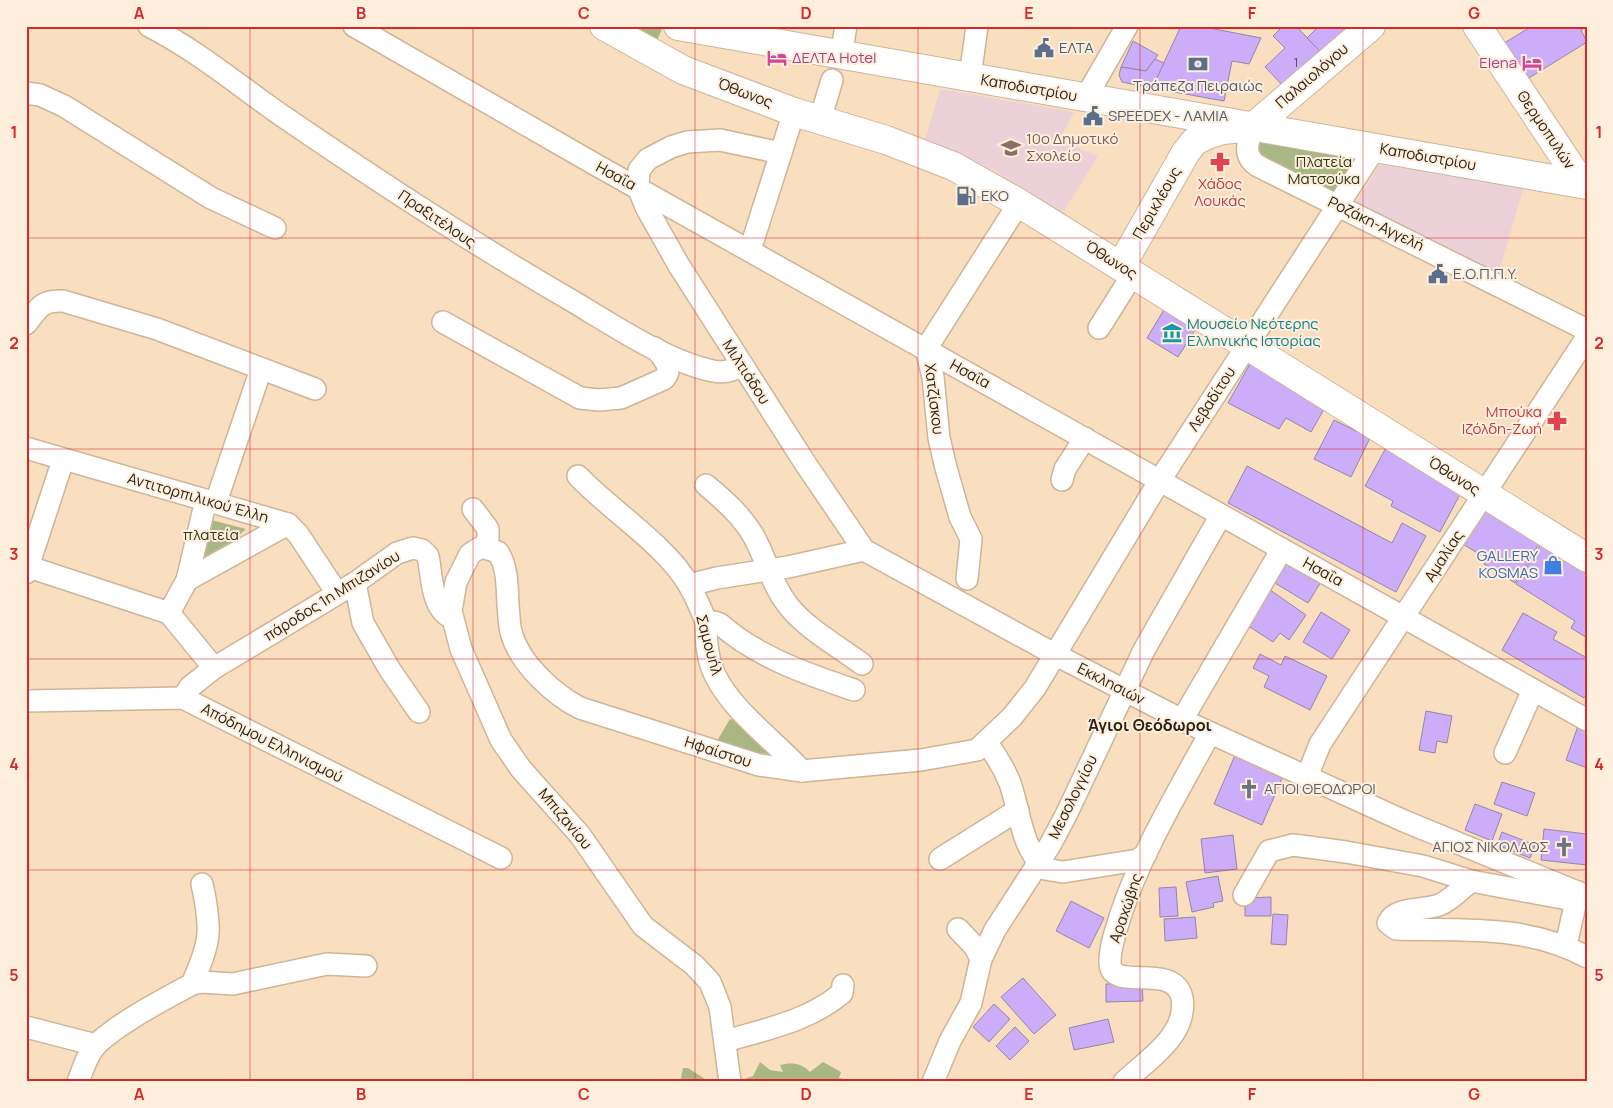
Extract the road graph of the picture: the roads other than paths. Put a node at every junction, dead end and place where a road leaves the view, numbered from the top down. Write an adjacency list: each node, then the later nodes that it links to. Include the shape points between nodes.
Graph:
1 (149, 26): 36 (street, Πραξιτέλους, via 194,52 284,117 476,245)
2 (354, 26): 24 (street, Ησαΐα)
3 (604, 26): 12 (main road, Όθωνος)
4 (670, 26): 12 (main road, via 660,45)
5 (678, 26): 11 (main road, Καποδιστρίου)
6 (846, 26): 11 (street)
7 (977, 26): 13 (street)
8 (1127, 26): 16 (street)
9 (1477, 26): 23 (main road, Θερμοπυλών)
10 (1366, 28): 19 (main road, Παλαιολόγου)
11 (841, 55): 13 (main road, Καποδιστρίου)
12 (661, 59): 17 (main road, Όθωνος)
13 (970, 77): 16 (main road, Καποδιστρίου)
14 (832, 80): 18 (street)
15 (26, 92): 27 (street, via 64,106 211,198)
16 (1086, 98): 20 (main road, Καποδιστρίου)
17 (794, 112): 18 (main road, Όθωνος); 22 (street)
18 (820, 120): 25 (main road, Όθωνος, via 886,140 953,166)
19 (1253, 127): 20 (main road, Καποδιστρίου); 21 (main road, Καποδιστρίου); 26 (street, Ροζάκη-Αγγελή, via 1247,150 1253,163)
20 (1193, 128): 29 (main road, Περικλέους)
21 (1375, 148): 23 (main road, Καποδιστρίου); 26 (street, Λεβαδίτου)
22 (781, 153): 24 (street, via 720,140 681,144 658,153 644,163 639,170); 28 (street)
23 (1584, 185)
24 (638, 187): 28 (street, Ησαΐα); 38 (street, Μιλτιάδου, via 678,264)
25 (1019, 203): 29 (main road, Όθωνος); 37 (street, Χατζίσκου)
26 (1339, 206): 33 (street, Ροζάκη-Αγγελή); 35 (street, Λεβαδίτου)
27 (275, 228)
28 (750, 250): 37 (street, Ησαΐα)
29 (1127, 270): 32 (street); 35 (main road, Όθωνος)
30 (31, 318): 39 (street, via 41,305 51,300 63,301 157,329)
31 (443, 322): 36 (street, via 567,393 590,400 621,398 664,379 668,366)
32 (1100, 328)
33 (1587, 330)
34 (1587, 337): 48 (street, Αμαλίας)
35 (1248, 346): 46 (street, Λεβαδίτου); 48 (main road, Όθωνος)
36 (655, 348): 38 (street, Πραξιτέλους, via 714,371 729,371)
37 (926, 349): 41 (street, Ησαΐα); 59 (street, Χατζίσκου, via 934,377 939,438 956,502 970,539)
38 (742, 365): 55 (street, Μιλτιάδου)
39 (261, 369): 40 (street); 49 (street)
40 (314, 390)
41 (1085, 438): 45 (street); 46 (street, Ησαΐα)
42 (26, 448): 43 (street, Αντιτορπιλικού Έλλη)
43 (63, 460): 49 (street, Αντιτορπιλικού Έλλη); 57 (street)
44 (578, 476): 61 (street, Σαμουήλ, via 675,566)
45 (1062, 480)
46 (1160, 480): 51 (street, Ησαΐα); 67 (street, Λεβαδίτου)
47 (706, 485): 58 (street, via 748,527)
48 (1484, 495): 56 (main road, Όθωνος); 64 (street, Αμαλίας)
49 (211, 501): 52 (street, Αντιτορπιλικού Έλλη); 60 (street)
50 (473, 510): 53 (street, via 488,529)
51 (1221, 514): 54 (street, Ησαΐα); 71 (street, Μεσολογγίου)
52 (288, 524): 60 (street); 62 (street, Αντιτορπιλικού Έλλη)
53 (488, 548): 65 (street, Μπιζανίου, via 473,550 465,562 454,587); 81 (street, Ηφαίστου, via 498,552 504,564 511,633 532,669 553,692 580,708 732,757 776,769)
54 (1282, 549): 64 (street, Ησαΐα); 76 (street)
55 (864, 550): 58 (street); 67 (street, Εκκλησιών)
56 (1587, 558)
57 (27, 568): 63 (street)
58 (768, 570): 61 (street); 68 (street, via 788,606)
59 (967, 579)
60 (187, 580): 63 (street)
61 (689, 585): 66 (street, Σαμουήλ)
62 (346, 588): 65 (street, πάροδος 1η Μπιζανίου, via 396,554 413,548 422,550 428,556 437,605); 69 (street, πάροδος 1η Μπιζανίου); 75 (street, via 390,670)
63 (169, 613): 69 (street)
64 (1404, 617): 72 (street, Ησαΐα); 82 (street, Αμαλίας, via 1320,744)
65 (452, 618): 100 (street, Μπιζανίου, via 461,649 505,748 580,835 643,926 694,965 710,982 720,1007)
66 (706, 624): 70 (street, via 720,624 755,649); 81 (street, Σαμουήλ, via 709,657 719,683)
67 (1056, 655): 71 (street, Εκκλησιών); 79 (street, Ηφαίστου, via 1026,700)
68 (862, 664)
69 (214, 668): 73 (street, πάροδος 1η Μπιζανίου, via 190,687)
70 (854, 690)
71 (1125, 690): 76 (street, Εκκλησιών); 87 (street, Μεσολογγίου, via 1066,816)
72 (1533, 690): 77 (street, Ησαΐα); 80 (street)
73 (182, 698): 74 (street, Απόδημου Ελληνισμού); 85 (street, Απόδημου Ελληνισμού)
74 (26, 701)
75 (419, 712)
76 (1182, 720): 78 (street, Εκκλησιών)
77 (1587, 720)
78 (1210, 733): 82 (street, Εκκλησιών); 84 (street, Αραχώβης)
79 (986, 742): 81 (street, Ηφαίστου, via 970,752 943,757); 83 (street, via 1002,766)
80 (1506, 754)
81 (802, 771)
82 (1312, 780): 91 (street, Εκκλησιών)
83 (1018, 810): 86 (street); 87 (street, via 1029,848)
84 (1146, 854): 87 (street, via 1138,860 1063,872 1045,869); 105 (street, Αραχώβης, via 1116,932 1110,966 1116,975 1122,977 1174,982 1180,989 1183,1002 1176,1030)
85 (501, 858)
86 (940, 859)
87 (1038, 863): 95 (street, Μεσολογγίου, via 1001,919)
88 (1471, 881): 90 (street, via 1423,866 1294,845 1269,850); 91 (street); 93 (street, via 1439,905 1401,913 1390,917 1388,923 1396,930 1518,933)
89 (202, 884): 97 (street, via 209,935)
90 (1244, 895)
91 (1581, 896): 93 (street)
92 (958, 929): 95 (street, via 975,947)
93 (1566, 945): 94 (street)
94 (1587, 957)
95 (981, 959): 104 (street, Μεσολογγίου, via 971,1003)
96 (366, 966): 97 (street, via 327,964 233,984)
97 (192, 984): 101 (street)
98 (843, 985): 100 (street, via 842,993 821,1009 774,1028)
99 (26, 1027): 101 (street)
100 (726, 1041): 103 (street, Μπιζανίου)
101 (96, 1044): 102 (street)
102 (78, 1082)
103 (730, 1082)
104 (933, 1082)
105 (1124, 1082)

